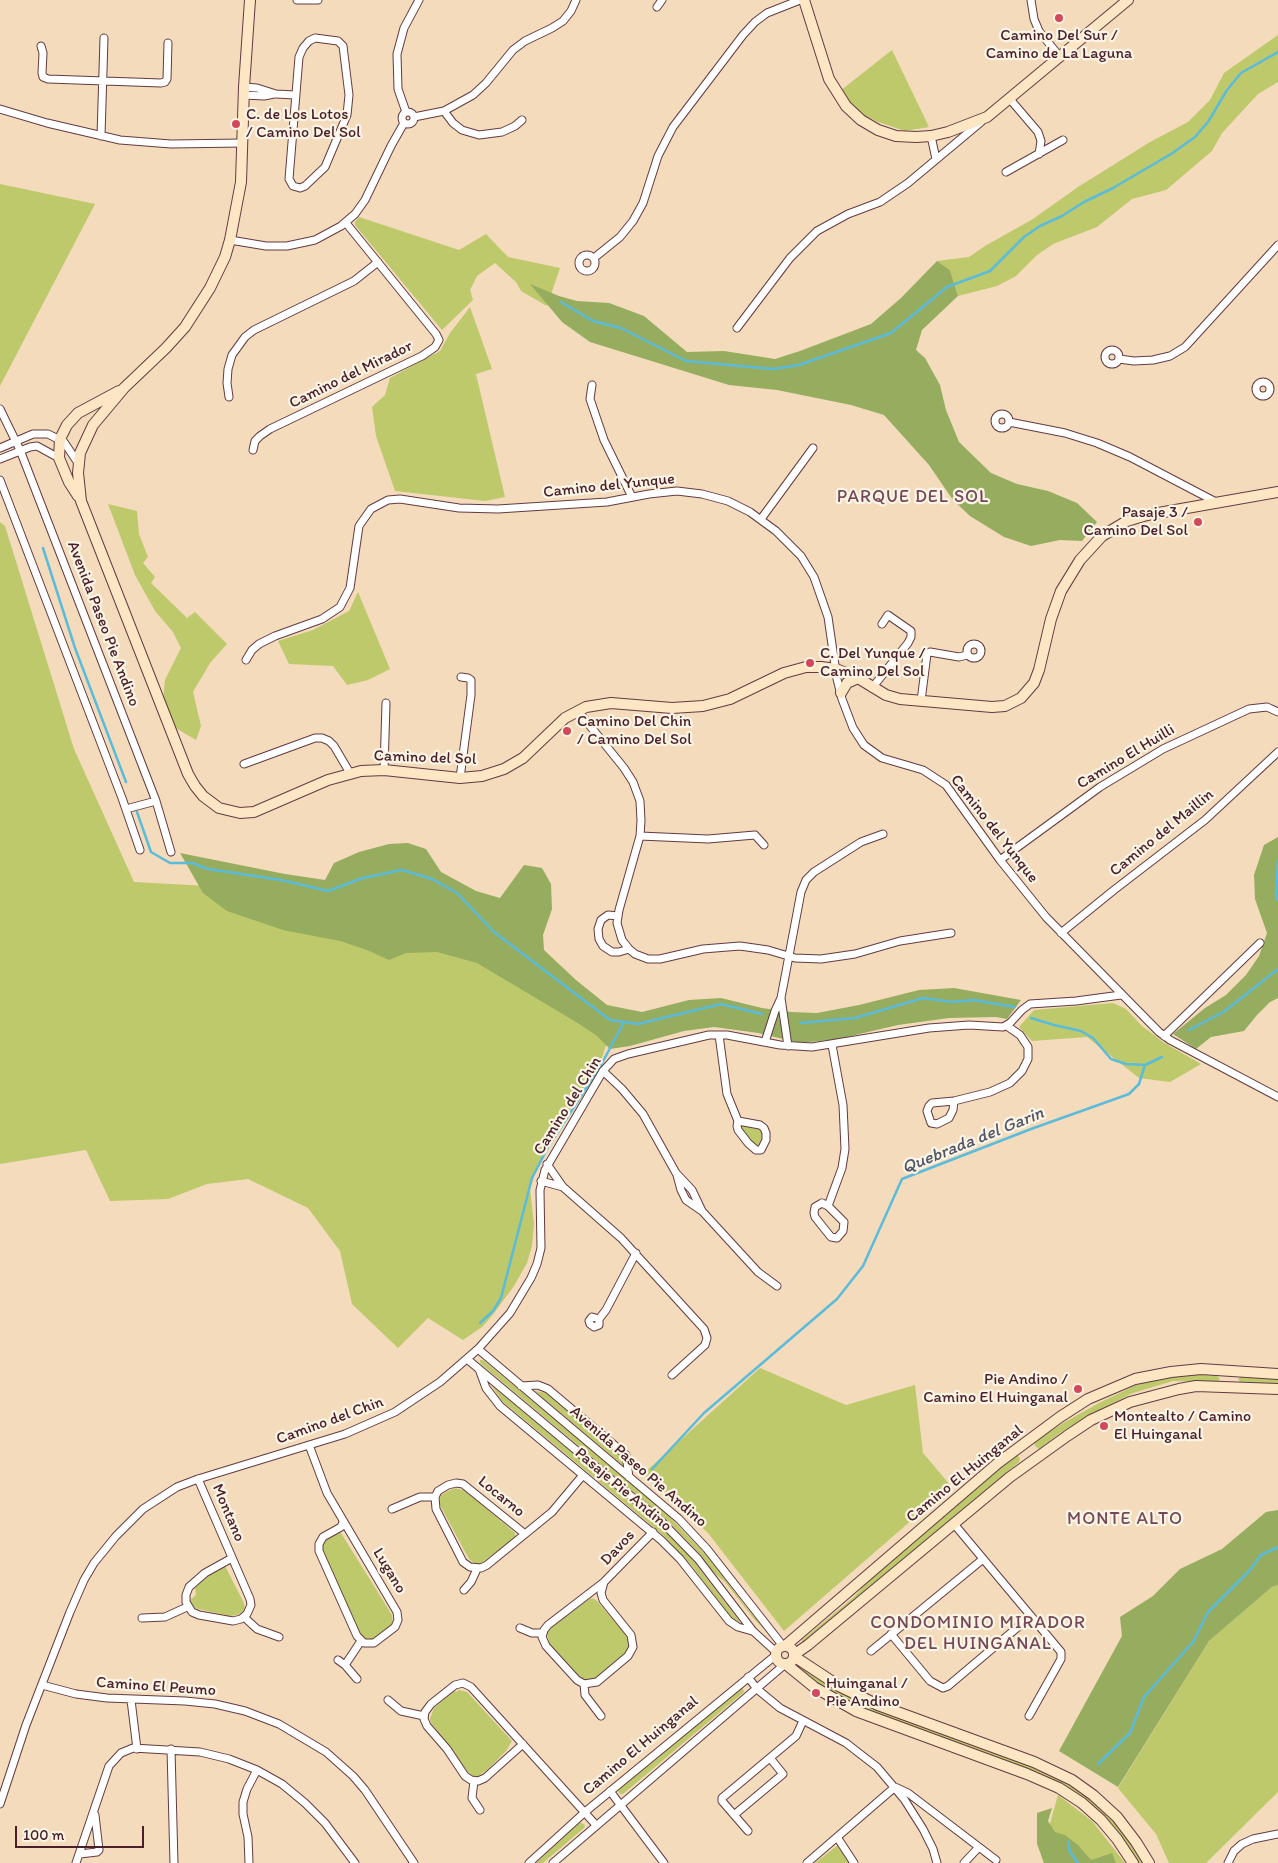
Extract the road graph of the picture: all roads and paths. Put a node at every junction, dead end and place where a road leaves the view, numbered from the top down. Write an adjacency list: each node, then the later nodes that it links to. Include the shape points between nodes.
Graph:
1 (250, 0): 17 (street, Camino del Sol)
2 (297, 0): 3 (street)
3 (318, 0)
4 (419, 0): 22 (street, via 400,37 396,54 398,89)
5 (576, 0): 21 (street, via 562,21 518,46 480,89)
6 (662, 0): 11 (street)
7 (800, 0): 37 (street, via 767,13 743,35 667,136 633,221 620,237)
8 (804, 0): 28 (street, via 829,80 846,106 869,125 887,133 906,137)
9 (1031, 0): 15 (street, via 1039,31)
10 (1128, 0): 15 (street)
11 (657, 7)
12 (104, 38): 16 (street)
13 (168, 43): 16 (street, via 167,79 164,82)
14 (41, 46): 16 (street, via 43,77)
15 (1060, 57): 19 (street)
16 (103, 80): 27 (street)
17 (244, 91): 18 (street, via 257,88 276,94); 30 (street, Camino del Sol)
18 (296, 95): 18 (street, via 299,57 303,48 316,38 338,41 343,46 345,60 349,95 347,115 325,166 300,188 292,186 289,180)
19 (1009, 98): 24 (street); 31 (street, via 1038,132 1041,141)
20 (0, 109): 27 (street)
21 (444, 111): 23 (street); 25 (street, via 462,130 479,135 502,132)
22 (406, 112): 23 (street); 26 (street, via 401,118)
23 (414, 117): 26 (street, via 411,123)
24 (987, 117): 28 (street); 32 (street)
25 (522, 120)
26 (404, 123): 34 (street, via 365,200)
27 (101, 136): 30 (street, via 170,144)
28 (931, 136): 32 (street)
29 (1063, 140): 31 (street)
30 (243, 142): 35 (street, Camino del Sol, via 239,201)
31 (1039, 154): 33 (street)
32 (936, 159): 39 (street, via 880,202 817,231 790,258)
33 (1006, 172)
34 (346, 223): 35 (street, via 325,236 296,245 272,246); 38 (street, Camino del Mirador)
35 (230, 240): 44 (street, Camino del Sol, via 214,280 193,315 166,348)
36 (1278, 245): 40 (street, via 1185,348 1153,360)
37 (594, 258)
38 (378, 262): 45 (street, via 354,281 245,337 232,355 228,369); 53 (street, Camino del Mirador, via 436,334 439,340 435,347 270,430 255,441)
39 (737, 328)
40 (1119, 359)
41 (1278, 382): 43 (street)
42 (592, 385): 59 (street, via 590,399 604,440)
43 (1270, 386)
44 (124, 388): 48 (street, Camino del Sol, via 78,413); 56 (street, Camino del Sol, via 93,425)
45 (229, 397)
46 (0, 409): 49 (street, Avenida Paseo Pie Andino)
47 (1009, 422): 61 (street, via 1097,443)
48 (60, 439): 49 (street, via 40,433); 54 (street, Camino del Sol); 56 (street, via 70,448)
49 (16, 441): 50 (street); 52 (street, Avenida Paseo Pie Andino)
50 (0, 448)
51 (813, 448): 62 (street)
52 (20, 450): 54 (street, via 37,446); 55 (street); 80 (street, Avenida Paseo Pie Andino)
53 (253, 450)
54 (59, 458): 60 (street, Camino del Sol)
55 (0, 459)
56 (78, 464): 60 (street, Camino del Sol)
57 (0, 480): 81 (street)
58 (1278, 492): 61 (street, Camino del Sol)
59 (632, 497): 62 (street, Camino del Yunque, via 670,492 702,494 733,504); 65 (street, Camino del Yunque, via 607,502 498,509 459,508 400,498 382,502 366,514 359,526 350,588 340,607 322,619 259,644)
60 (81, 501): 78 (street, Camino del Sol, via 188,774 203,796 228,811 254,812)
61 (1216, 502): 71 (street, Camino del Sol, via 1127,521 1095,542 1061,591 1050,619 1036,677 1021,698 999,707)
62 (761, 519): 66 (street, Camino del Yunque, via 793,547 814,577 828,617)
63 (882, 624): 69 (street, via 888,615 911,631 911,637)
64 (967, 655): 71 (street, via 927,654)
65 (246, 660)
66 (836, 668): 68 (street, Camino del Sol); 70 (street, Camino del Yunque); 73 (street, Camino del Sol, via 791,670 743,694 703,706 672,708 611,703)
67 (461, 677): 79 (street, via 471,680 471,695)
68 (858, 678): 69 (street, Camino del Sol); 70 (street, via 847,683)
69 (872, 688): 71 (street, Camino del Sol, via 893,698)
70 (841, 693): 87 (street, Camino del Yunque, via 853,728 864,745 882,758 923,770 939,780 952,792)
71 (921, 702)
72 (386, 703): 77 (street)
73 (578, 711): 79 (street, Camino del Sol, via 565,718 514,764 488,774); 83 (street, via 633,782 640,806)
74 (1278, 712): 87 (street, Camino El Huilli, via 1267,707 1249,709 1163,749 1100,787)
75 (1278, 752): 90 (street, Camino del Maillin, via 1193,830)
76 (244, 764): 78 (street, via 322,738 334,746)
77 (384, 770): 78 (street, Camino del Sol); 79 (street, Camino del Sol)
78 (350, 773)
79 (460, 778)
80 (156, 800): 81 (street); 86 (street, Avenida Paseo Pie Andino)
81 (126, 810): 85 (street)
82 (883, 834): 93 (street, via 861,842 806,880)
83 (640, 836): 84 (street, via 708,839 754,835); 88 (street)
84 (764, 845)
85 (140, 850)
86 (171, 852)
87 (1000, 860): 90 (street, Camino del Yunque)
88 (618, 916): 92 (street, via 619,935); 92 (street, via 603,918 598,926 598,936 603,946 612,952)
89 (952, 933): 93 (street, via 900,941 833,958)
90 (1061, 934): 94 (street, Camino del Yunque)
91 (1260, 943): 98 (street)
92 (628, 949): 93 (street, via 654,960 730,946)
93 (789, 956): 95 (street)
94 (1121, 995): 96 (street, via 1030,1004); 98 (street, Camino del Yunque)
95 (781, 998): 99 (street); 101 (street)
96 (1007, 1026): 100 (street, Camino del Chin, via 956,1025); 104 (street, via 1020,1035 1028,1047 1028,1059 1022,1071 1010,1083 997,1089)
97 (719, 1035): 99 (street, Camino del Chin); 102 (street, Camino del Chin, via 698,1036 622,1056 614,1059); 105 (street, via 727,1094)
98 (1164, 1036): 103 (street, Camino del Yunque)
99 (765, 1042): 101 (street, Camino del Chin)
100 (832, 1045): 101 (street, Camino del Chin, via 812,1048); 109 (street, via 843,1105 845,1149 842,1168)
101 (788, 1046)
102 (603, 1071): 106 (street, Camino del Chin); 111 (street, via 643,1114 676,1173 685,1198 702,1211 758,1272)
103 (1278, 1097)
104 (954, 1101)
105 (738, 1121): 105 (street, via 738,1130 748,1143 761,1150 766,1140 764,1128)
106 (547, 1164): 107 (street, Camino del Chin); 108 (street)
107 (541, 1181): 108 (street); 113 (street, Camino del Chin, via 541,1241 537,1264 510,1313)
108 (563, 1187): 110 (street)
109 (828, 1206): 109 (street, via 818,1204 814,1214 835,1238 843,1231 845,1223)
110 (636, 1253): 112 (street); 118 (street, via 706,1335 705,1345)
111 (777, 1286)
112 (599, 1318)
113 (478, 1349): 114 (street, Camino del Chin); 119 (street, Avenida Paseo Pie Andino)
114 (467, 1358): 115 (street, Avenida Paseo Pie Andino); 122 (street, Camino del Chin, via 426,1393 395,1412)
115 (478, 1368): 125 (street, Pasaje Pie Andino, via 495,1401); 146 (street, Avenida Paseo Pie Andino, via 676,1535)
116 (1230, 1371): 117 (street, Camino El Huinganal); 120 (street); 123 (street, Camino El Huinganal, via 1171,1372 1119,1384 1074,1407)
117 (1278, 1374)
118 (672, 1376)
119 (521, 1386): 126 (street, Avenida Paseo Pie Andino); 126 (street, Pasaje Pie Andino, via 538,1385 548,1389 626,1455)
120 (1231, 1387): 121 (street, Camino El Huinganal); 124 (street, Camino El Huinganal, via 1196,1386 1130,1402 1091,1420)
121 (1278, 1390)
122 (309, 1445): 127 (street, Camino del Chin); 130 (street, Lugano, via 327,1493)
123 (1021, 1446): 124 (street); 151 (street, Camino El Huinganal)
124 (1034, 1460): 131 (street, Camino El Huinganal)
125 (583, 1474): 132 (street, Pasaje Pie Andino); 133 (street, Locarno, via 561,1503)
126 (629, 1477): 151 (street, Avenida Paseo Pie Andino, via 694,1534)
127 (198, 1479): 134 (street, Montano); 160 (street, Camino del Chin, via 177,1487 143,1509 105,1549 84,1580)
128 (434, 1497): 129 (street, Locarno, via 420,1497); 133 (street, Locarno, via 448,1485 463,1484); 136 (street, via 434,1506 461,1558 466,1565)
129 (392, 1508)
130 (343, 1522): 150 (street, via 323,1536 320,1551); 150 (street, Lugano, via 398,1616 393,1630 378,1641 370,1644)
131 (954, 1524): 135 (street); 153 (street, Camino El Huinganal)
132 (652, 1532): 137 (street, Davos); 146 (street, Pasaje Pie Andino, via 680,1559 724,1617 738,1627)
133 (525, 1534): 136 (street, Locarno, via 487,1566)
134 (232, 1558): 141 (street, Montano, via 192,1583 186,1595); 143 (street, Montano, via 251,1602)
135 (983, 1559): 142 (street); 148 (street)
136 (478, 1569): 138 (street, Locarno)
137 (604, 1582): 139 (street, Davos); 140 (street, Davos)
138 (464, 1590)
139 (584, 1598): 140 (street, via 596,1596); 147 (street, Davos, via 548,1625)
140 (603, 1600): 159 (street, via 631,1635 633,1647 628,1656 597,1682)
141 (187, 1607): 143 (street, via 199,1615 233,1621); 144 (street, via 165,1617)
142 (1031, 1616): 148 (street, via 943,1688 930,1681); 166 (street, via 1061,1652 1061,1659)
143 (244, 1617): 149 (street, via 258,1629)
144 (142, 1618)
145 (520, 1628): 147 (street)
146 (753, 1631): 151 (street, Avenida Paseo Pie Andino)
147 (543, 1633): 159 (street, via 546,1646)
148 (891, 1634): 152 (street)
149 (279, 1637)
150 (361, 1641): 155 (street)
151 (780, 1650): 153 (street, via 791,1647); 156 (street, via 778,1661); 157 (street, Camino El Huinganal)
152 (871, 1651)
153 (795, 1656): 156 (street); 202 (street, via 839,1686 878,1705 1034,1762 1072,1780 1117,1817)
154 (338, 1660): 155 (street)
155 (345, 1665): 158 (street)
156 (786, 1665): 161 (street, Camino El Huinganal); 201 (street, via 814,1687 856,1711 1059,1788 1101,1820)
157 (748, 1677): 161 (street); 175 (street, Camino El Huinganal)
158 (358, 1678)
159 (584, 1684): 165 (street, via 586,1698)
160 (42, 1685): 162 (street, Camino El Peumo, via 88,1696); 176 (street, Camino del Chin)
161 (757, 1689): 167 (street); 177 (street, Camino El Huinganal)
162 (131, 1700): 169 (street); 193 (street, Camino El Peumo, via 185,1701 223,1706 262,1717 295,1732 326,1752 353,1776)
163 (388, 1700): 164 (street, via 401,1711)
164 (424, 1716): 168 (street, via 431,1704 452,1686 467,1684); 173 (street, via 427,1726 465,1776)
165 (601, 1716)
166 (1029, 1716)
167 (803, 1721): 171 (street, via 796,1736); 174 (street, via 856,1750)
168 (523, 1744): 173 (street, via 484,1778); 179 (street)
169 (137, 1749): 170 (street); 180 (street, via 127,1750 112,1761)
170 (170, 1749): 172 (street, via 215,1755); 190 (street)
171 (770, 1758): 181 (street, via 722,1798); 181 (street, via 783,1774)
172 (257, 1770): 191 (street, via 243,1802); 192 (street, via 305,1802)
173 (474, 1781): 178 (street, via 472,1798)
174 (895, 1787): 185 (street); 186 (street, via 908,1793); 199 (street, via 924,1829)
175 (610, 1792): 177 (street); 179 (street, Camino El Huinganal)
176 (0, 1804)
177 (620, 1805): 182 (street, Camino El Huinganal); 196 (street)
178 (480, 1810)
179 (585, 1812): 182 (street); 194 (street, Camino El Huinganal)
180 (94, 1813): 187 (street); 187 (street, via 99,1850)
181 (734, 1815): 183 (street)
182 (596, 1825): 195 (street, Camino El Huinganal)
183 (748, 1831)
184 (1278, 1834): 203 (street, via 1242,1844)
185 (837, 1837): 197 (street); 198 (street)
186 (979, 1848): 188 (street); 200 (street)
187 (80, 1854): 189 (street)
188 (996, 1860)
189 (76, 1863)
190 (174, 1863)
191 (249, 1863)
192 (355, 1863)
193 (414, 1863)
194 (528, 1863)
195 (553, 1863)
196 (664, 1863)
197 (807, 1863)
198 (854, 1863)
199 (937, 1863)
200 (964, 1863)
201 (1133, 1863)
202 (1149, 1863)
203 (1228, 1863)

